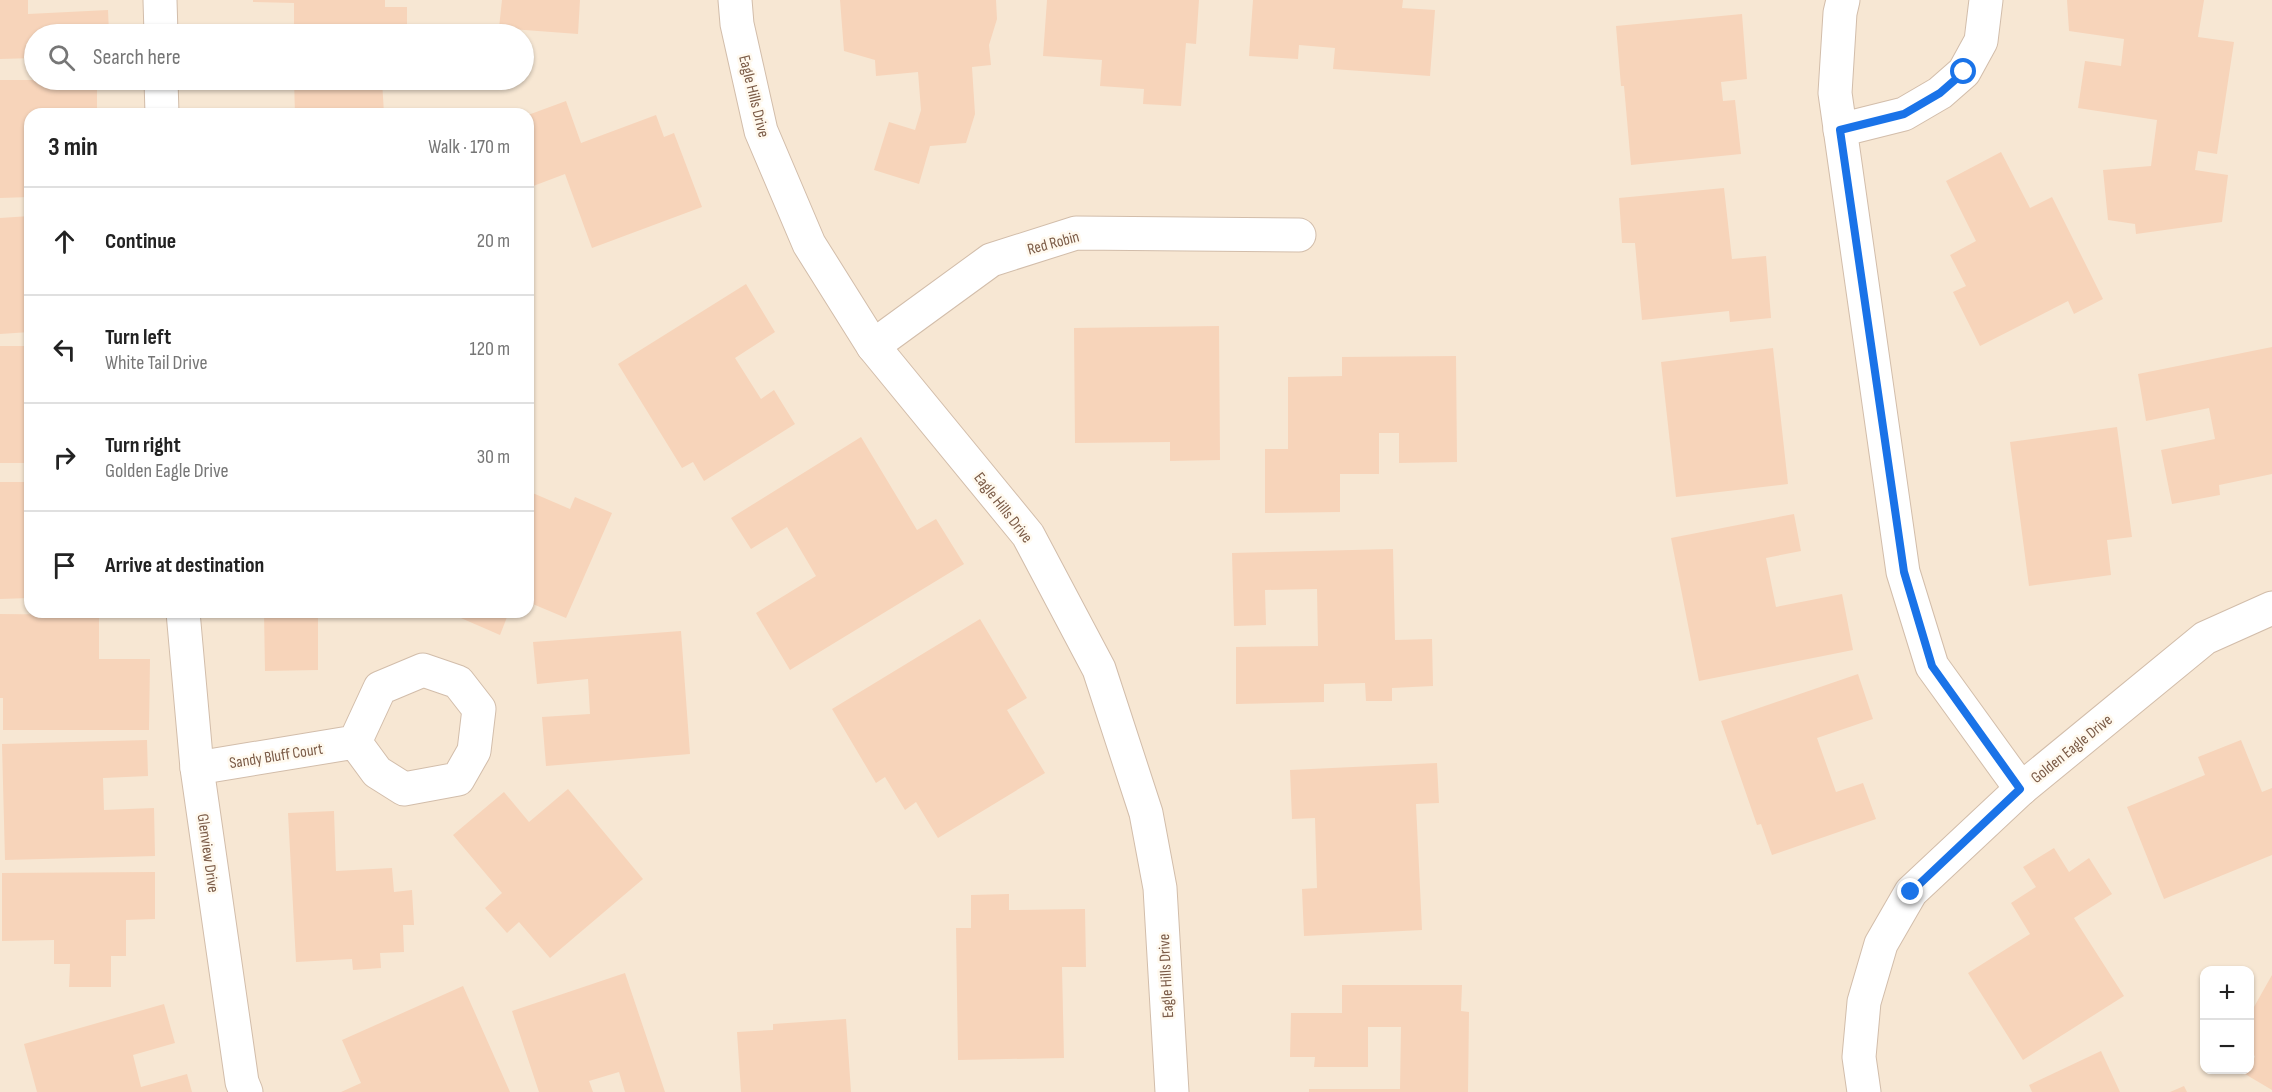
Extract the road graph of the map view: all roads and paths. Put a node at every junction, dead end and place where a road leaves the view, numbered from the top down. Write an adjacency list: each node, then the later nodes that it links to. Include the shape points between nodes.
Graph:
1 (160, 0): 5 (street)
2 (735, 0): 10 (street, Eagle Hills Drive, via 736,24 762,131 809,244)
3 (1843, 0): 8 (street, via 1835,93)
4 (1986, 0): 8 (street, via 1982,41 1964,72 1940,93 1904,114)
5 (160, 24)
6 (161, 90): 7 (street)
7 (162, 108)
8 (1840, 130): 15 (street, via 1904,572 1932,666)
9 (1299, 235): 10 (street, Red Robin, via 1076,233 991,260)
10 (873, 346): 17 (street, Eagle Hills Drive, via 1028,535 1099,669 1146,813 1160,888)
11 (2272, 608): 15 (street, Golden Eagle Drive, via 2205,638)
12 (184, 618): 14 (street, Glenview Drive)
13 (355, 742): 14 (street, Sandy Bluff Court)
14 (197, 768): 16 (street, Glenview Drive)
15 (2020, 789): 18 (street, Golden Eagle Drive, via 1911,892 1881,944 1864,1002 1859,1057)
16 (246, 1092)
17 (1172, 1092)
18 (1864, 1092)

